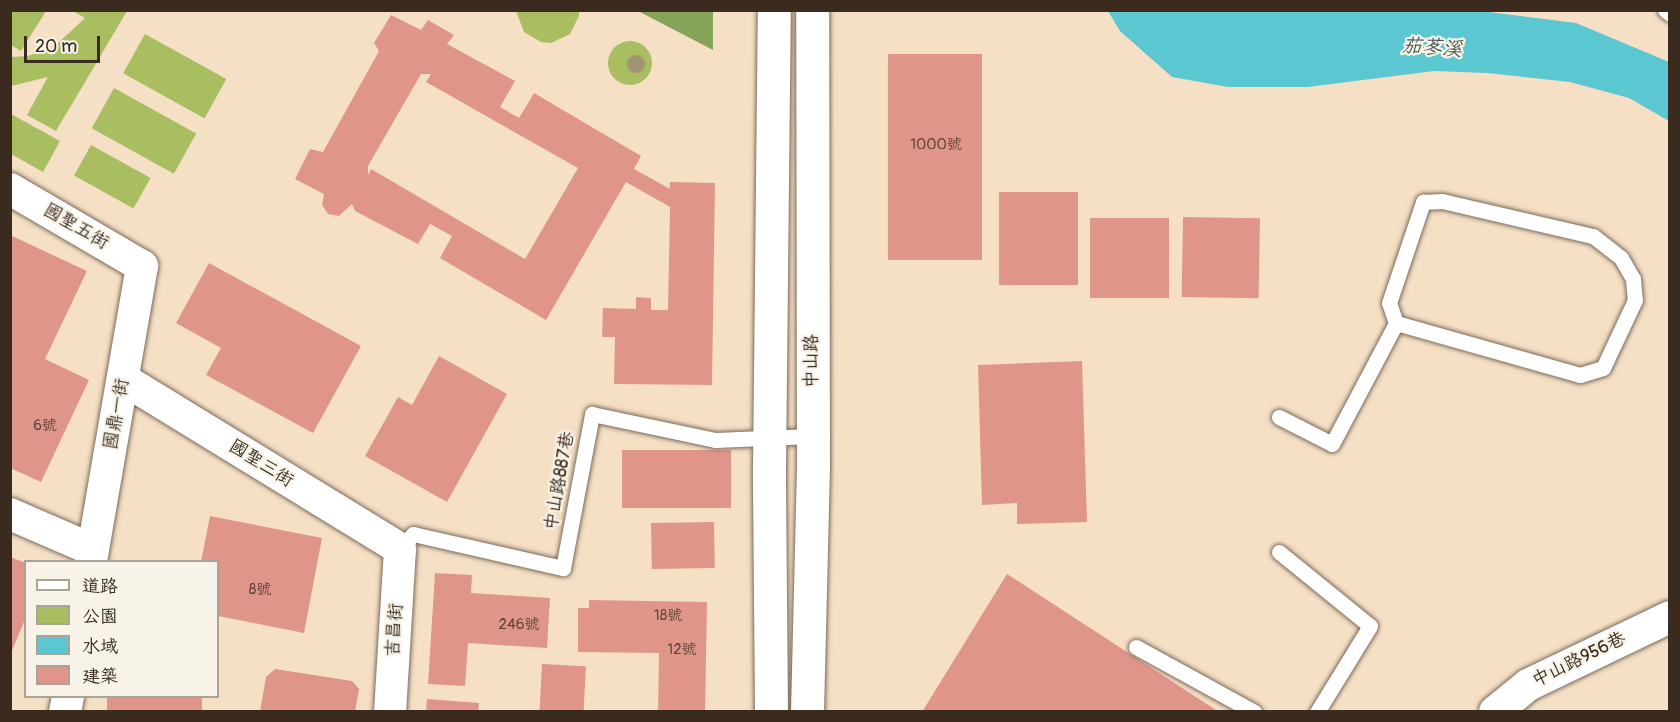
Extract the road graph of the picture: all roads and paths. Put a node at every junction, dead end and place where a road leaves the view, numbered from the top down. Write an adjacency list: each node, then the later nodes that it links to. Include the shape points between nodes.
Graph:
1 (774, 10): 11 (main road)
2 (812, 10): 10 (main road, 中山路)
3 (1665, 10): 4 (lane)
4 (1670, 14)
5 (10, 189): 6 (street, 國聖五街)
6 (142, 266): 8 (street, 國鼎一街)
7 (1396, 323): 7 (lane, via 1580,375 1602,368 1635,300 1633,279 1622,258 1593,236 1442,201 1423,202 1389,303); 9 (lane, via 1332,444)
8 (123, 379): 13 (street, 國聖三街); 15 (street, 國鼎一街)
9 (1279, 417)
10 (812, 436): 11 (lane, 中山路887巷); 20 (main road, 中山路)
11 (770, 439): 13 (lane, 中山路887巷, via 715,440 592,414 563,568 413,534); 19 (main road)
12 (10, 514): 15 (street)
13 (400, 549): 18 (street, 吉昌街)
14 (1279, 552): 22 (lane, via 1370,626)
15 (92, 556)
16 (1670, 617): 23 (street, 中山路956巷, via 1528,685)
17 (1136, 647): 21 (lane)
18 (390, 711)
19 (771, 711)
20 (807, 711)
21 (1254, 711)
22 (1317, 711)
23 (1495, 711)

